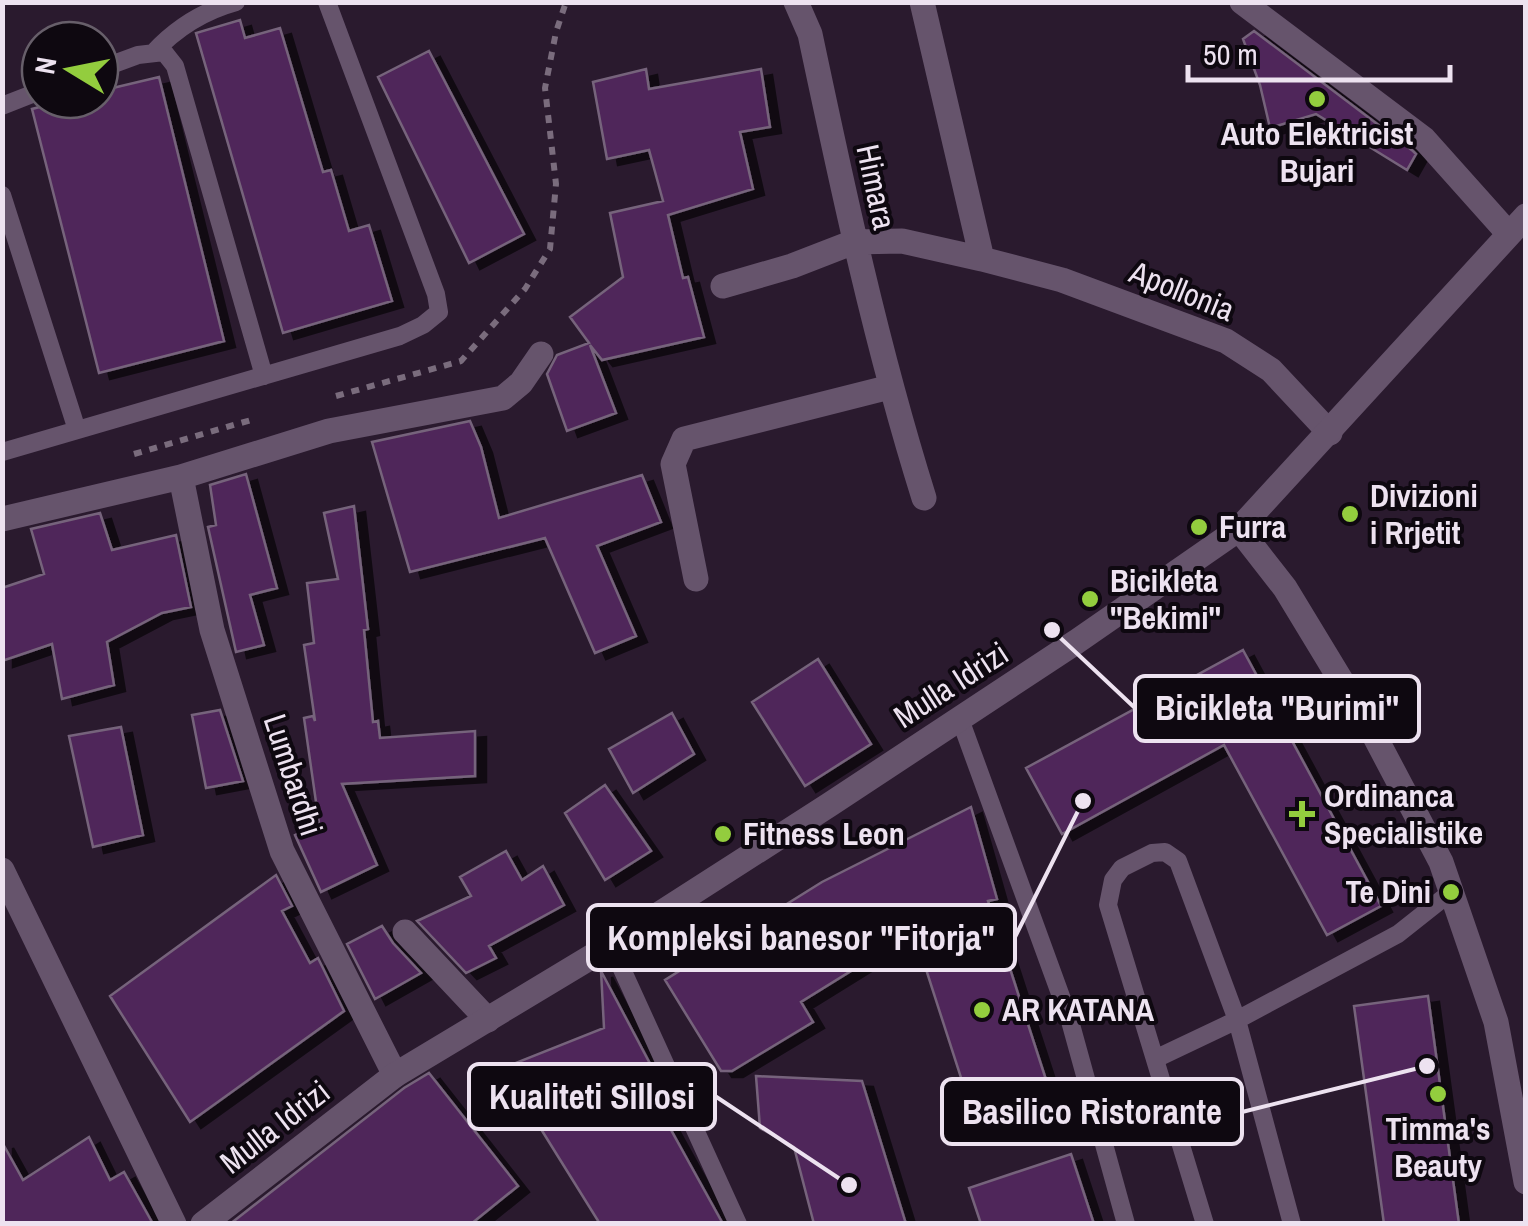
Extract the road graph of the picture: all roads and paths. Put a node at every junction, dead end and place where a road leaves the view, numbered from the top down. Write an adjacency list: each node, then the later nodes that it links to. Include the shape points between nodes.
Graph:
1 (236, 2): 7 (lane, via 184,24)
2 (327, 2): 16 (lane, via 439,312 400,336)
3 (566, 2): 15 (path, via 546,88 556,184 550,249 525,290)
4 (796, 2): 11 (street, Himara, via 810,34)
5 (922, 2): 12 (street)
6 (1242, 2): 10 (street, via 1424,139)
7 (153, 53): 8 (lane); 16 (lane, via 164,52 175,66)
8 (120, 61)
9 (2, 195): 18 (lane)
10 (1517, 224): 19 (street, Mulla Idrizi)
11 (854, 242): 12 (street, Apollonia, via 902,241); 13 (street); 17 (street, Himara)
12 (982, 259): 19 (street, Apollonia, via 1062,280 1226,341 1270,370)
13 (723, 286)
14 (541, 354): 21 (street, via 502,398 329,432)
15 (461, 361)
16 (264, 376): 18 (lane)
17 (890, 387): 22 (street, Himara); 25 (street, via 684,440 674,464)
18 (77, 430): 20 (lane)
19 (1330, 433): 24 (street, Mulla Idrizi)
20 (2, 452)
21 (181, 478): 23 (street); 34 (street, Lumbardhi, via 212,630 282,851)
22 (924, 498)
23 (2, 519)
24 (1239, 529): 26 (street, Mulla Idrizi); 28 (street, via 1285,588 1373,734)
25 (696, 579)
26 (960, 719): 30 (street, Mulla Idrizi); 39 (lane, via 1070,1021)
27 (2, 870): 36 (street)
28 (1451, 892): 32 (lane, via 1398,934); 35 (street, via 1496,1022)
29 (405, 932): 31 (street)
30 (611, 946): 31 (street, Mulla Idrizi); 38 (lane)
31 (488, 1020): 34 (street, Mulla Idrizi)
32 (1237, 1020): 33 (lane); 33 (lane, via 1178,861 1152,853 1122,868 1108,904); 41 (lane)
33 (1155, 1059): 40 (lane)
34 (395, 1075): 37 (street, Mulla Idrizi)
35 (1526, 1182)
36 (174, 1224)
37 (203, 1224)
38 (738, 1224)
39 (1126, 1224)
40 (1205, 1224)
41 (1292, 1224)

